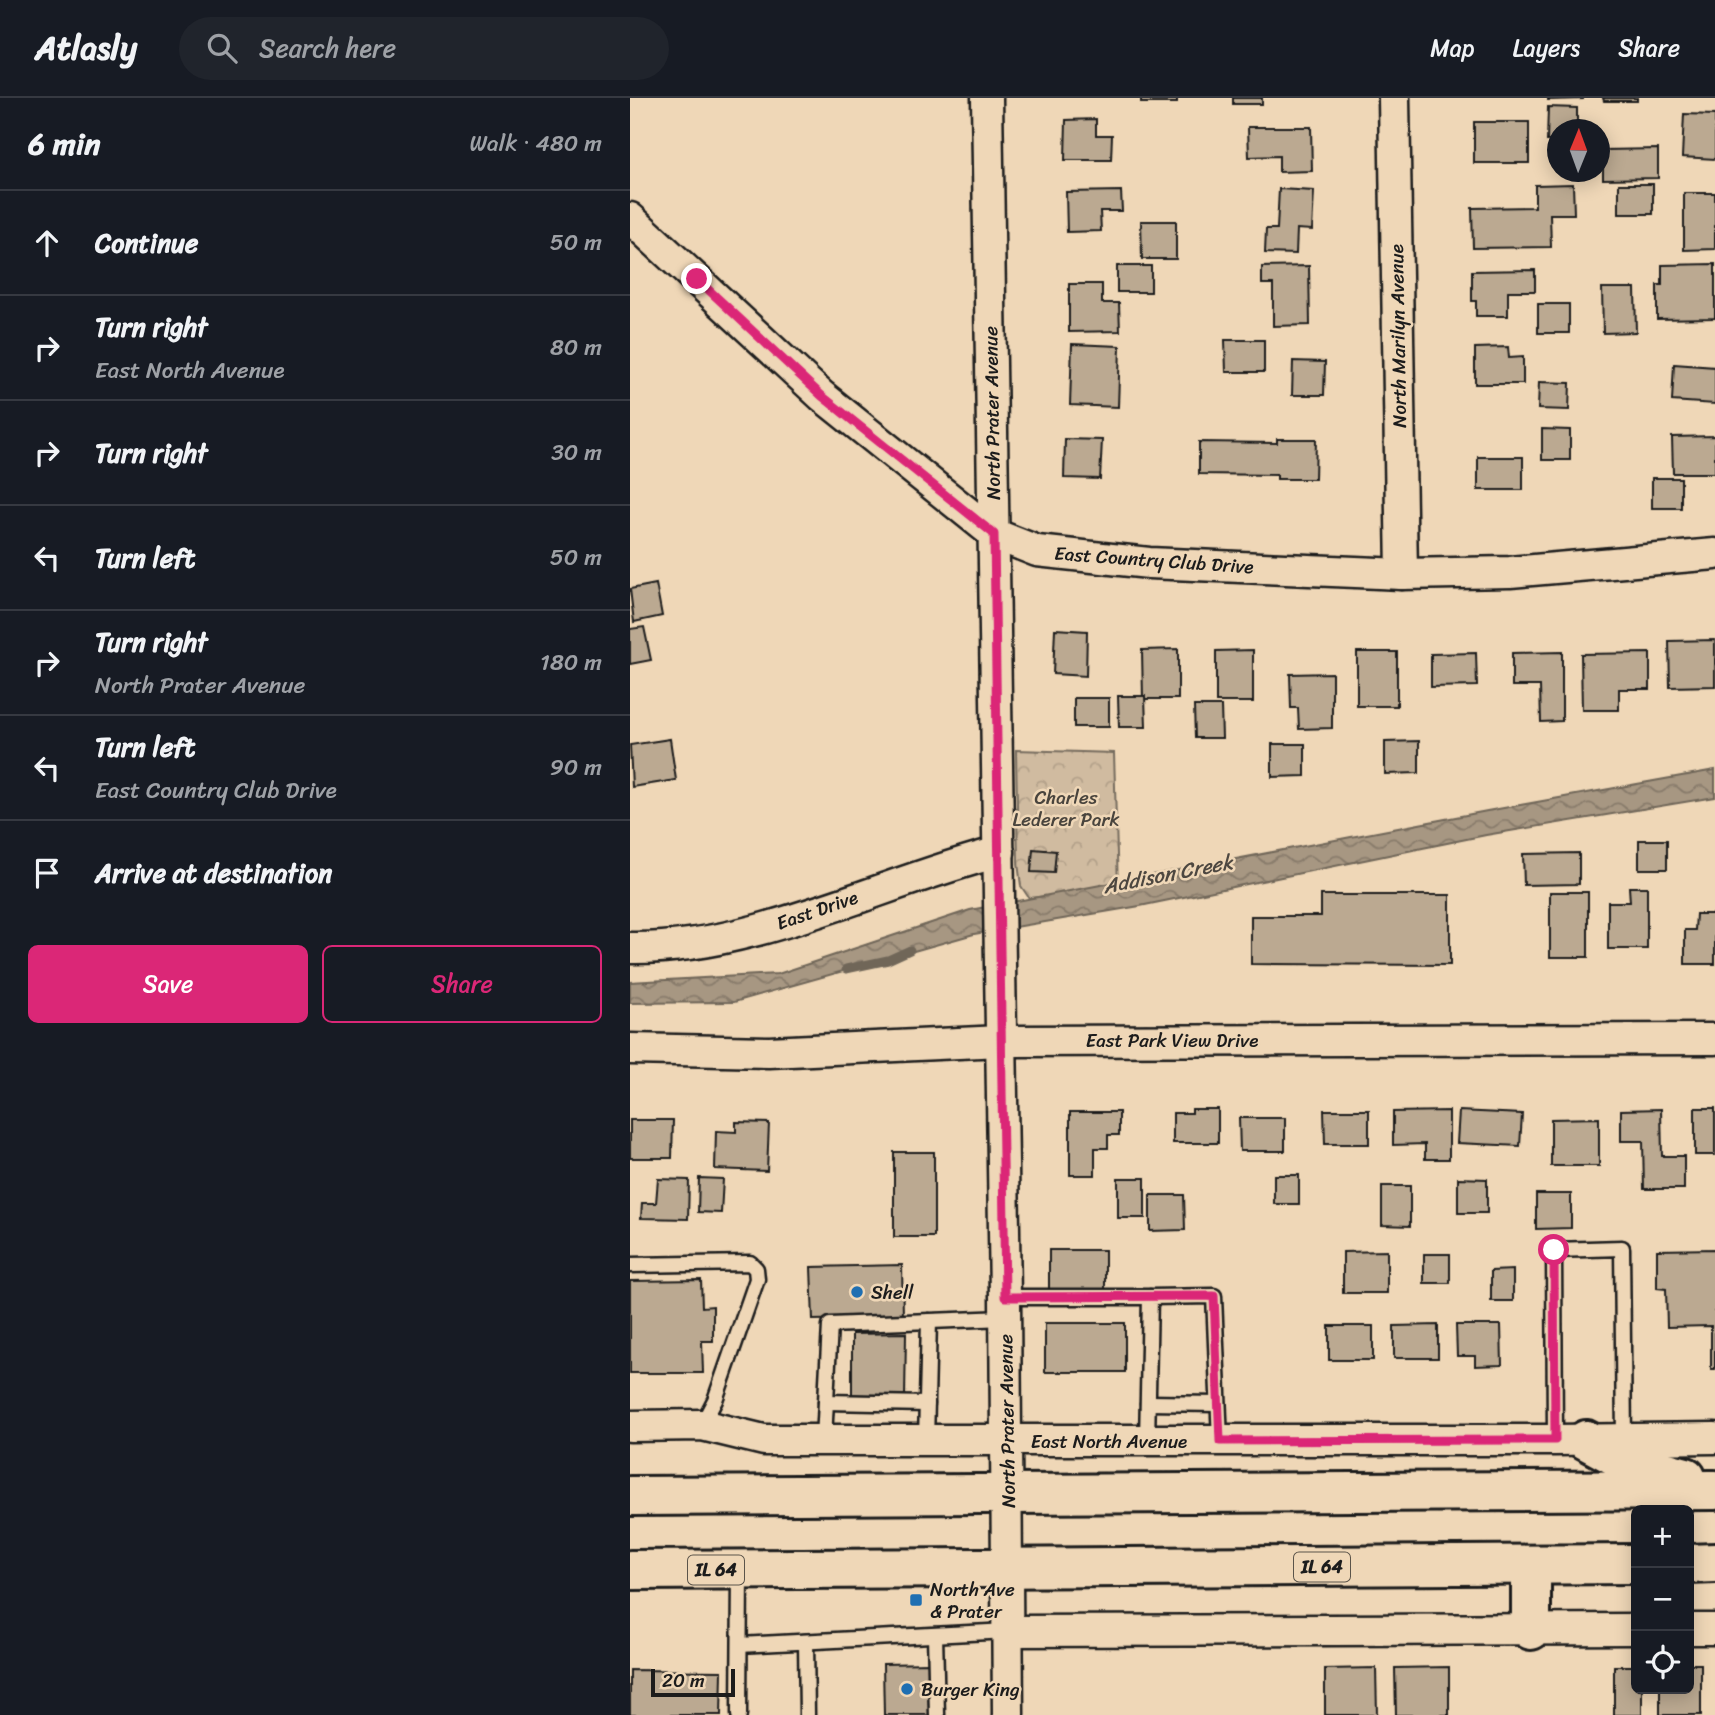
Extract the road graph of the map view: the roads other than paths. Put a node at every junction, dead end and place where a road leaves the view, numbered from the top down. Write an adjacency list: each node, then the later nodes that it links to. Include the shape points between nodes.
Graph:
1 (988, 98): 4 (street, North Prater Avenue)
2 (1394, 98): 6 (street, North Marilyn Avenue)
3 (630, 218): 4 (street, East Country Club Drive, via 822,396)
4 (994, 534): 6 (street, East Country Club Drive, via 1037,551 1149,563); 7 (street, North Prater Avenue)
5 (1715, 554): 6 (street, East Country Club Drive, via 1510,572)
6 (1402, 574)
7 (999, 852): 8 (street, East Drive, via 764,929 710,942); 10 (street, North Prater Avenue)
8 (630, 948)
9 (1715, 1039): 10 (street, East Park View Drive)
10 (1001, 1041): 11 (street, East Park View Drive, via 769,1052); 14 (street, North Prater Avenue)
11 (630, 1049)
12 (630, 1265): 20 (lane, via 750,1263 756,1269 758,1279)
13 (1150, 1297): 14 (lane); 18 (lane); 19 (lane, via 1214,1296)
14 (1005, 1308): 15 (lane); 27 (street, North Prater Avenue)
15 (929, 1321): 16 (lane, via 830,1325); 17 (lane)
16 (826, 1402): 17 (lane); 23 (lane)
17 (927, 1404): 24 (lane)
18 (1148, 1404): 19 (lane); 28 (lane)
19 (1218, 1404): 29 (lane)
20 (702, 1425): 21 (street, East North Avenue); 23 (street, East North Avenue, via 764,1440)
21 (630, 1426)
22 (1715, 1438): 26 (street, East North Avenue)
23 (824, 1439): 24 (street, East North Avenue)
24 (926, 1440): 27 (street, East North Avenue)
25 (1570, 1440): 26 (street, East North Avenue); 26 (lane, via 1554,1250 1622,1248); 29 (street, East North Avenue); 30 (main road)
26 (1624, 1440)
27 (1007, 1441): 28 (street, East North Avenue); 31 (street, North Prater Avenue)
28 (1147, 1441): 29 (street, East North Avenue)
29 (1220, 1441)
30 (1715, 1487): 31 (main road)
31 (1007, 1493): 32 (main road); 37 (street, North Prater Avenue)
32 (630, 1496)
33 (1715, 1563): 35 (main road)
34 (1631, 1564): 36 (main road, IL 64)
35 (1694, 1564)
36 (1531, 1566): 37 (main road, IL 64); 43 (main road)
37 (1008, 1569): 39 (main road, IL 64); 44 (street, North Prater Avenue)
38 (630, 1570): 39 (main road, IL 64)
39 (740, 1570): 47 (lane)
40 (1631, 1629): 43 (street)
41 (1694, 1629): 42 (street)
42 (1715, 1629)
43 (1531, 1630): 44 (street)
44 (1008, 1632): 45 (lane); 51 (street, North Prater Avenue)
45 (935, 1635): 46 (lane); 50 (lane)
46 (806, 1642): 47 (lane); 49 (lane)
47 (740, 1645): 48 (lane)
48 (739, 1715)
49 (807, 1715)
50 (937, 1715)
51 (1008, 1715)

